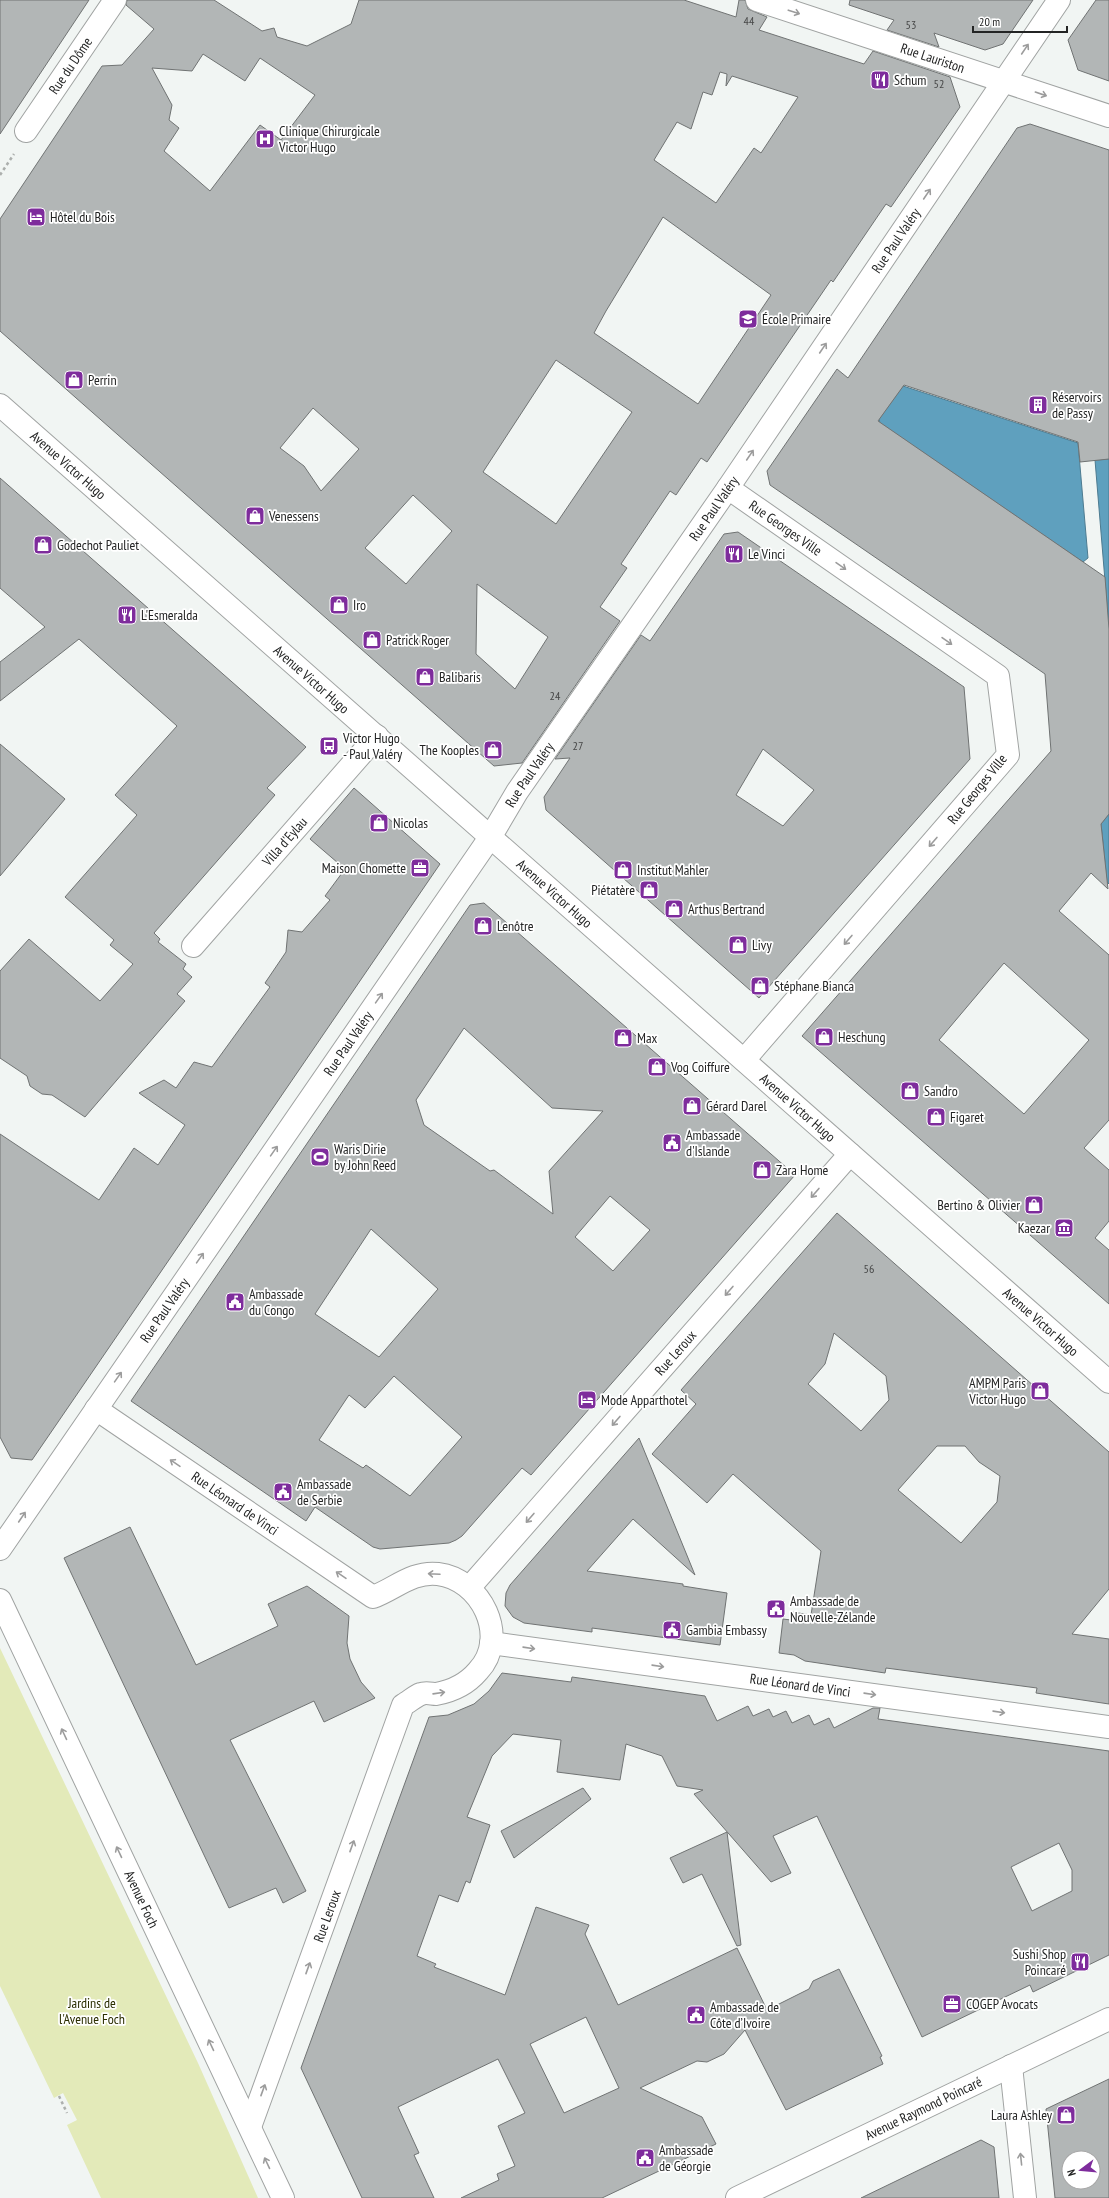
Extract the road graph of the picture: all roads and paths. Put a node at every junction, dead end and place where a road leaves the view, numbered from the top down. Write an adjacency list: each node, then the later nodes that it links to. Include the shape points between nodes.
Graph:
1 (115, 0): 6 (street, Rue du Dôme)
2 (757, 0): 4 (street, Rue Lauriston, one-way to 4)
3 (1059, 0): 4 (street, Rue Paul Valéry, one-way to 3)
4 (1004, 81): 5 (street, Rue Lauriston, one-way to 5); 9 (street, Rue Paul Valéry, one-way to 4)
5 (1109, 116)
6 (22, 139): 7 (path)
7 (0, 175)
8 (0, 405): 10 (street, Avenue Victor Hugo)
9 (728, 488): 11 (street, Rue Paul Valéry, via 517,792); 13 (street, Rue Georges Ville, one-way to 13, via 998,676 1008,755)
10 (377, 736): 11 (street, Avenue Victor Hugo); 12 (street, Villa d'Eylau)
11 (491, 836): 13 (street, Avenue Victor Hugo); 16 (street, Rue Paul Valéry, one-way to 11)
12 (193, 946)
13 (744, 1060): 14 (street, Avenue Victor Hugo)
14 (850, 1154): 15 (street, Avenue Victor Hugo); 18 (street, Rue Leroux, one-way to 18)
15 (1109, 1382)
16 (96, 1409): 17 (street, Rue Paul Valéry, one-way to 16); 18 (street, Rue Léonard de Vinci, one-way to 16, via 455,1579 438,1574 425,1574 412,1577 373,1597)
17 (0, 1549)
18 (469, 1588): 20 (street, via 480,1598 487,1612 491,1627)
19 (0, 1600): 26 (street, Avenue Foch, one-way to 19)
20 (491, 1643): 21 (street, Rue Léonard de Vinci, one-way to 21); 26 (street, Rue Leroux, one-way to 20, via 403,1705 422,1694 450,1691 466,1683 479,1670 487,1657)
21 (1109, 1727)
22 (1109, 2019): 23 (street, Avenue Raymond Poincaré)
23 (1011, 2066): 28 (street, Avenue Raymond Poincaré); 29 (street, one-way to 23)
24 (58, 2096): 25 (path)
25 (67, 2113)
26 (250, 2127): 27 (street, Avenue Foch, one-way to 26)
27 (283, 2198)
28 (737, 2198)
29 (1025, 2198)

